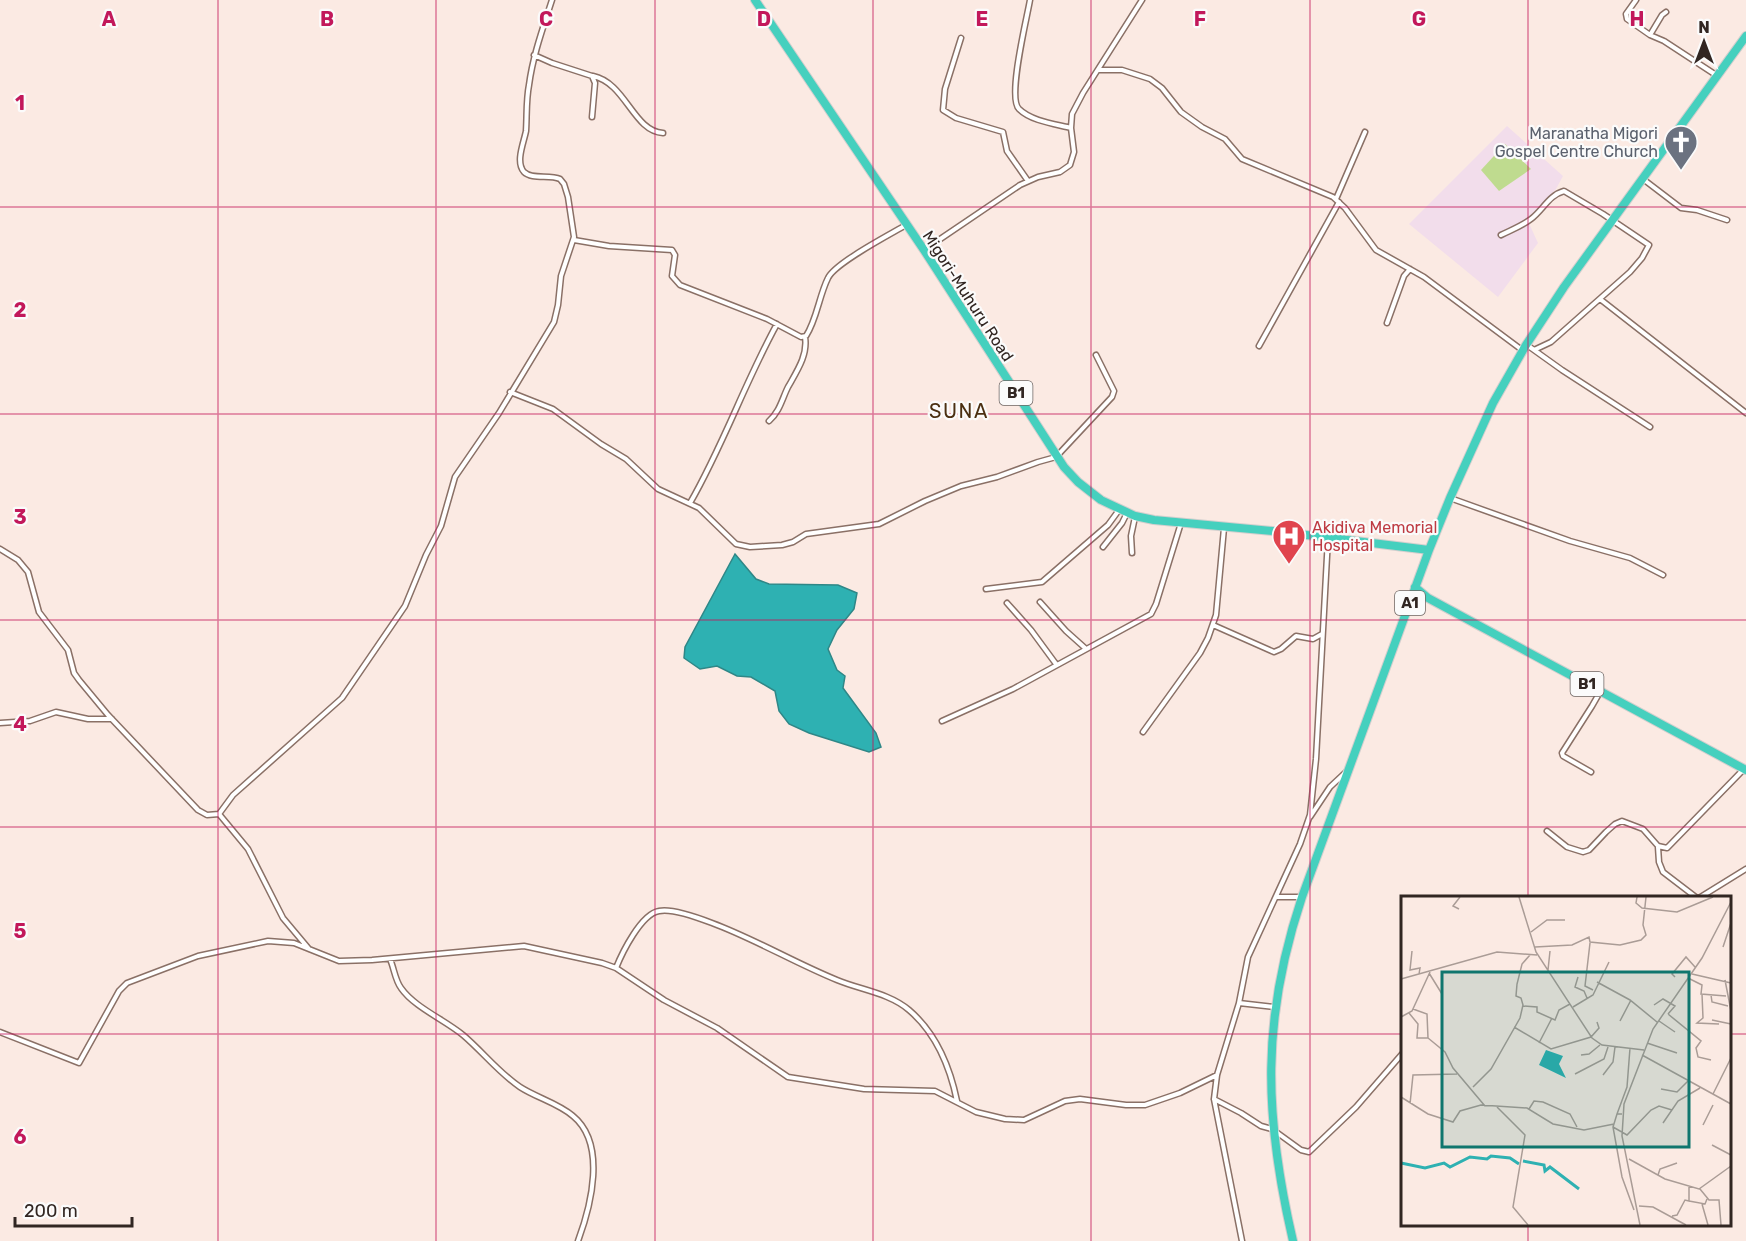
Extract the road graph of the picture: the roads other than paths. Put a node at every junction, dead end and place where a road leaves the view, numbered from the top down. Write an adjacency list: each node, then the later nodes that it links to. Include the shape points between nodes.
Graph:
1 (552, 0): 11 (street)
2 (755, 0): 24 (highway, Migori-Muhuru Road / B1)
3 (1030, 0): 16 (street, via 1015,104 1028,114)
4 (1142, 0): 12 (street)
5 (1636, 0): 7 (street, via 1626,14 1627,19)
6 (1666, 12): 7 (street)
7 (1650, 35): 14 (street, via 1664,40)
8 (1746, 36): 10 (highway, A1)
9 (961, 38): 20 (street, via 943,110 956,118 1003,132 1008,152)
10 (1742, 45): 14 (highway, A1)
11 (534, 55): 13 (street); 26 (street, via 521,163 528,174 557,177 564,184)
12 (1099, 70): 16 (street, via 1077,104); 21 (street, via 1116,69 1150,79 1181,112 1225,139 1242,159)
13 (592, 76): 15 (street); 18 (street, via 608,82 651,129)
14 (1716, 76): 19 (highway, A1)
15 (592, 117)
16 (1071, 128): 20 (street, via 1074,152 1070,165)
17 (1365, 132): 21 (street)
18 (663, 133)
19 (1642, 179): 22 (highway, A1); 23 (street, via 1681,208)
20 (1028, 181): 27 (street)
21 (1337, 201): 28 (street, via 1376,250); 33 (street)
22 (1612, 220): 25 (street, via 1564,191 1532,218); 29 (street, via 1649,246 1634,268); 34 (highway, A1)
23 (1727, 220)
24 (906, 225): 27 (highway, Migori-Muhuru Road / B1); 32 (street, via 832,271)
25 (1501, 235)
26 (573, 240): 31 (street, via 672,250 672,276 676,283); 37 (street, via 561,276 554,322)
27 (924, 250): 41 (highway, Migori-Muhuru Road / B1)
28 (1410, 269): 30 (street); 34 (street)
29 (1600, 299): 35 (street, via 1551,342); 38 (street)
30 (1388, 322)
31 (777, 324): 32 (street); 43 (street)
32 (805, 337): 39 (street, via 796,375)
33 (1258, 346)
34 (1524, 348): 35 (street); 42 (highway, A1, via 1493,403)
35 (1534, 350): 40 (street)
36 (1096, 355): 41 (street, via 1114,391 1112,397)
37 (510, 392): 43 (street, via 553,409 626,459 658,489); 72 (street, via 455,477 441,526 405,606 350,688 329,712 232,795)
38 (1746, 413)
39 (769, 421)
40 (1650, 427)
41 (1056, 457): 43 (street, via 961,486 879,524 804,534 782,545 736,544); 44 (highway, Migori-Muhuru Road / B1, via 1088,491)
42 (1449, 498): 51 (highway, A1); 53 (street, via 1630,558)
43 (690, 503)
44 (1123, 512): 45 (highway, Migori-Muhuru Road / B1); 49 (street, via 1122,523); 54 (street, via 1042,582)
45 (1135, 516): 46 (highway, Migori-Muhuru Road / B1); 52 (street)
46 (1181, 524): 47 (highway, Migori-Muhuru Road / B1); 62 (street, via 1150,614)
47 (1224, 527): 48 (highway, Migori-Muhuru Road / B1); 58 (street)
48 (1328, 538): 51 (highway, Migori-Muhuru Road / B1); 59 (street)
49 (1103, 547)
50 (0, 549): 65 (street, via 28,572 39,612 68,650 74,674)
51 (1429, 550): 55 (highway, A1)
52 (1132, 553)
53 (1663, 575)
54 (986, 589)
55 (1414, 591): 64 (highway, B1); 70 (highway, A1)
56 (1040, 602): 62 (street)
57 (1006, 603): 63 (street)
58 (1213, 625): 60 (street, via 1274,652 1296,636); 68 (street, via 1200,652)
59 (1322, 634): 60 (street); 61 (street)
60 (1313, 639): 61 (street)
61 (1322, 644): 73 (street, via 1314,787)
62 (1085, 648): 63 (street)
63 (1056, 664): 66 (street)
64 (1600, 691): 69 (highway, B1); 71 (street, via 1562,753)
65 (113, 719): 67 (street, via 88,719 56,712 30,721); 72 (street, via 198,810 207,815)
66 (942, 722)
67 (0, 723)
68 (1143, 732)
69 (1745, 770): 76 (street)
70 (1348, 771): 73 (street, via 1330,787); 82 (highway, A1)
71 (1592, 772)
72 (219, 814): 83 (street, via 248,849 283,918)
73 (1308, 821): 81 (street)
74 (1547, 831): 75 (street, via 1568,847 1583,852 1615,824 1625,822 1643,829)
75 (1658, 846): 76 (street); 77 (street)
76 (1667, 848): 77 (street)
77 (1660, 856): 79 (street, via 1663,872)
78 (1746, 869): 80 (street)
79 (1697, 896)
80 (1700, 896)
81 (1275, 897): 82 (street); 86 (street, via 1248,957)
82 (1302, 897): 87 (highway, A1, via 1284,956)
83 (309, 950): 84 (street, via 339,961); 88 (street, via 285,941 268,941 198,956 131,981 119,991 80,1063)
84 (390, 958): 85 (street, via 525,946); 94 (street, via 398,983 411,999 465,1036 508,1079 566,1111 581,1125 593,1165 587,1211)
85 (616, 968): 92 (street, via 663,1000 717,1028 785,1076 864,1089 927,1089); 92 (street, via 636,931 652,913 667,910 712,923 826,976 904,1006 917,1017 944,1056)
86 (1239, 1003): 87 (street); 90 (street)
87 (1275, 1007): 93 (highway, A1, via 1270,1059)
88 (0, 1032)
89 (1401, 1055): 93 (street, via 1356,1107 1310,1151 1301,1150)
90 (1217, 1075): 91 (street); 92 (street, via 1152,1104 1072,1100 1024,1120 981,1114)
91 (1214, 1099): 93 (street); 95 (street)
92 (957, 1102)
93 (1272, 1130): 96 (highway, A1)
94 (578, 1241)
95 (1242, 1241)
96 (1293, 1241)

